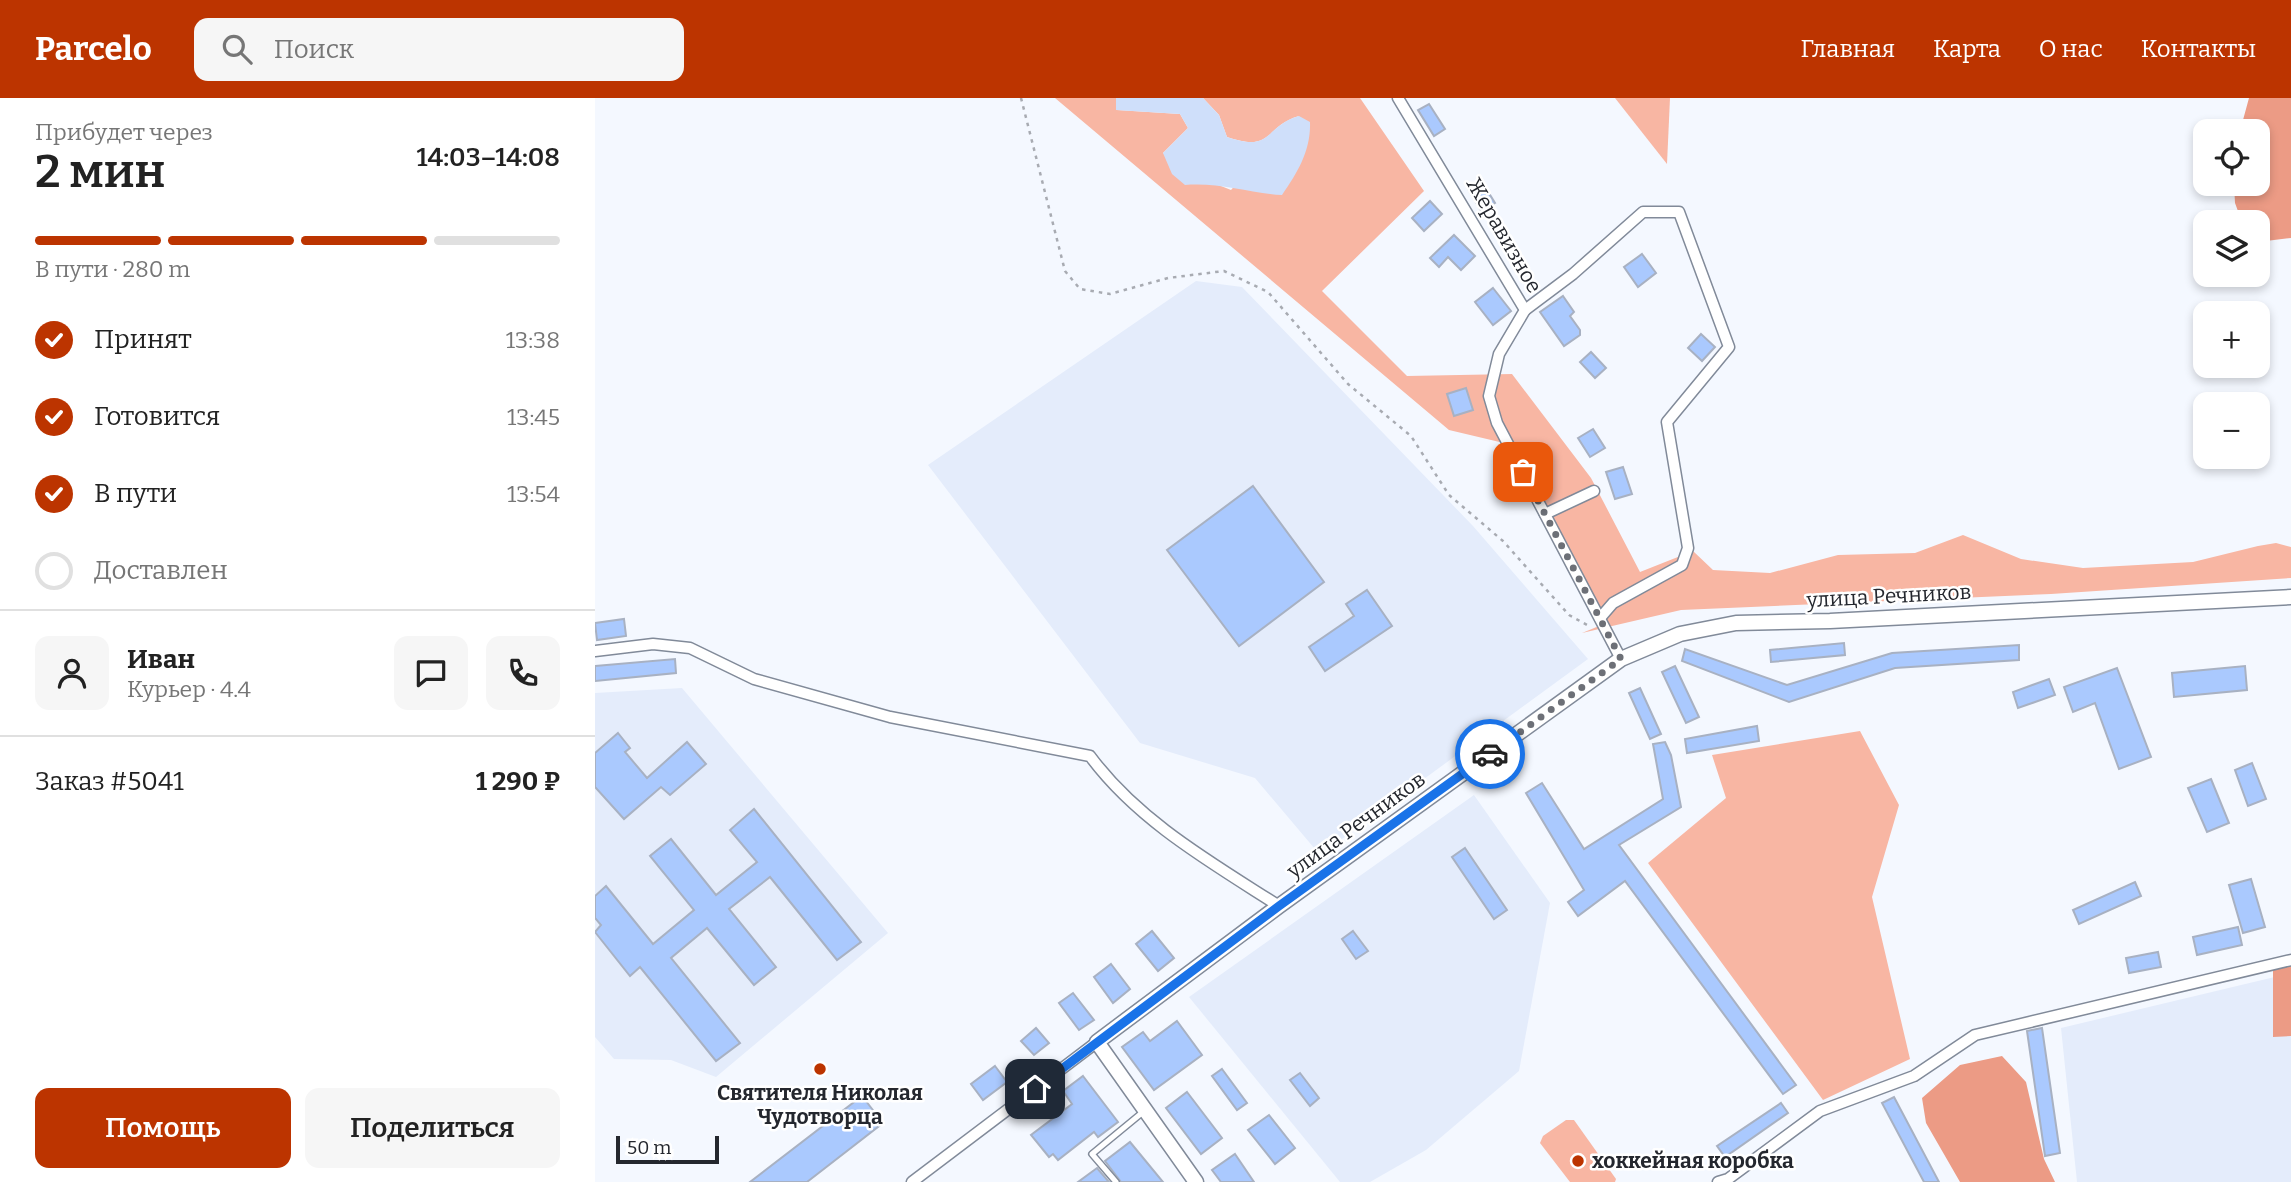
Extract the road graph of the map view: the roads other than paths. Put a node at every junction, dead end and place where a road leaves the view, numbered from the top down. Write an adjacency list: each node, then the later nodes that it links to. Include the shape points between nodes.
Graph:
1 (1398, 98): 2 (street, Жеравизное)
2 (1525, 310): 4 (street, Жеравизное, via 1499,354 1489,396 1497,423); 6 (street, via 1643,212 1679,212 1728,347 1667,422 1688,548 1682,565 1613,603)
3 (1594, 491): 4 (street)
4 (1545, 514): 6 (street, Жеравизное)
5 (2291, 597): 8 (street, улица Речников, via 1737,623 1680,634)
6 (1600, 618): 8 (street, Жеравизное)
7 (595, 651): 9 (street, via 653,645 689,648 754,678 890,717 1090,756 1150,820)
8 (1621, 659): 9 (street, улица Речников)
9 (1279, 906): 11 (street, улица Речников)
10 (2291, 960): 16 (street, via 1975,1035 1914,1076 1820,1111)
11 (1097, 1042): 12 (street); 13 (street, улица Речников)
12 (1145, 1110): 14 (lane, via 1092,1154); 15 (street)
13 (912, 1182)
14 (1116, 1182)
15 (1196, 1182)
16 (1717, 1182)

